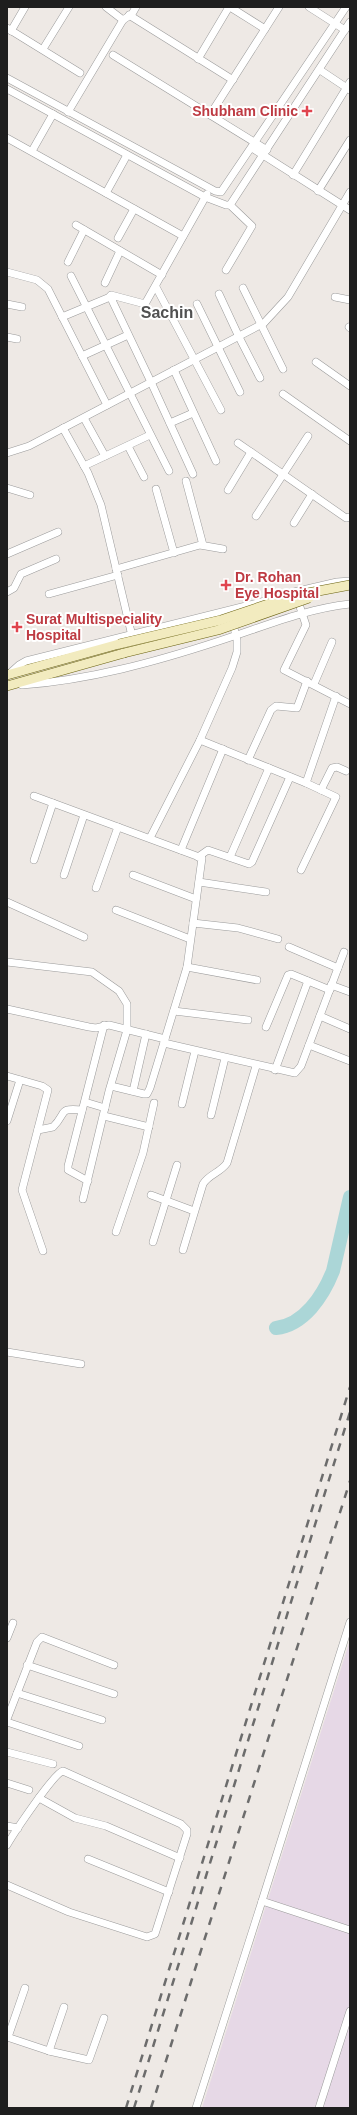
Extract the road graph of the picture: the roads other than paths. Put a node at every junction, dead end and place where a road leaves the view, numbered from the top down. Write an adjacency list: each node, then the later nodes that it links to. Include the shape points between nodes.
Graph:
1 (25, 7): 13 (street)
2 (69, 7): 15 (street)
3 (106, 7): 9 (street)
4 (136, 7): 9 (street)
5 (230, 7): 12 (street); 17 (street)
6 (279, 7): 12 (street)
7 (309, 7): 11 (street)
8 (346, 7): 11 (street)
9 (126, 18): 17 (street); 24 (street)
10 (350, 22): 14 (street)
11 (335, 23): 14 (street); 29 (street)
12 (265, 29): 21 (street)
13 (9, 30): 15 (street)
14 (345, 30): 18 (street)
15 (43, 49): 19 (street)
16 (113, 54): 26 (street)
17 (198, 59): 21 (street)
18 (320, 70): 22 (street); 31 (street)
19 (80, 73)
20 (7, 78): 24 (street)
21 (233, 80): 26 (street)
22 (349, 86): 33 (street)
23 (7, 89): 25 (street)
24 (68, 112): 34 (street)
25 (53, 114): 30 (street); 32 (street)
26 (210, 115): 29 (street)
27 (7, 138): 30 (street)
28 (350, 140): 35 (street)
29 (254, 145): 31 (street); 34 (street, via 224,189 217,193)
30 (32, 151): 37 (street)
31 (265, 152): 33 (street); 39 (street)
32 (127, 156): 37 (street); 38 (street)
33 (293, 175): 35 (street)
34 (210, 189): 38 (street)
35 (318, 191): 40 (street)
36 (350, 192): 40 (street)
37 (106, 193): 41 (street)
38 (205, 197): 39 (street); 45 (street)
39 (230, 205): 49 (street, via 252,226)
40 (341, 205): 42 (street); 65 (street, via 288,297)
41 (134, 208): 45 (street); 46 (street)
42 (350, 210)
43 (76, 225): 44 (street)
44 (84, 230): 47 (street); 48 (street)
45 (183, 236): 51 (street)
46 (118, 238)
47 (120, 251): 51 (street); 53 (street)
48 (68, 262)
49 (226, 270)
50 (7, 272): 64 (street, via 43,284)
51 (162, 275): 54 (street)
52 (71, 276): 63 (street)
53 (105, 283)
54 (156, 286): 57 (street, via 145,304 111,295); 73 (street)
55 (243, 288): 65 (street)
56 (219, 294): 68 (street)
57 (110, 297): 63 (street); 66 (street)
58 (335, 297): 59 (street)
59 (350, 300)
60 (7, 304): 62 (street)
61 (197, 304): 71 (street)
62 (22, 307)
63 (87, 307): 64 (street); 70 (street)
64 (62, 317): 72 (street)
65 (261, 325): 68 (street); 75 (street)
66 (128, 335): 70 (street); 78 (street)
67 (7, 337): 69 (street)
68 (239, 337): 71 (street); 77 (street)
69 (17, 339)
70 (106, 346): 72 (street); 81 (street)
71 (217, 348): 73 (street); 80 (street)
72 (82, 356): 83 (street)
73 (195, 359): 76 (street); 84 (street)
74 (316, 362): 79 (street)
75 (283, 368)
76 (174, 370): 78 (street); 85 (street)
77 (260, 378)
78 (151, 382): 81 (street); 87 (street)
79 (350, 386)
80 (240, 392)
81 (130, 393): 83 (street); 89 (street)
82 (283, 394): 91 (street)
83 (107, 405): 86 (street)
84 (221, 410)
85 (193, 413): 87 (street); 97 (street)
86 (84, 418): 88 (street); 96 (street)
87 (170, 423): 100 (street)
88 (63, 428): 95 (street, via 29,446); 98 (street)
89 (150, 435): 93 (street); 99 (street)
90 (308, 436): 101 (street)
91 (350, 440)
92 (238, 443): 94 (street)
93 (128, 446): 96 (street); 102 (street)
94 (251, 452): 101 (street); 106 (street)
95 (7, 453)
96 (105, 456): 98 (street)
97 (216, 461)
98 (84, 466): 118 (street, via 101,505)
99 (169, 471)
100 (193, 474)
101 (282, 474): 107 (street); 109 (street)
102 (144, 478)
103 (186, 482): 113 (street)
104 (7, 488): 108 (street)
105 (156, 489): 115 (street)
106 (228, 490)
107 (312, 494): 110 (street, via 346,518); 111 (street)
108 (30, 495)
109 (256, 516)
110 (350, 517)
111 (294, 523)
112 (58, 532): 116 (street)
113 (203, 545): 114 (street); 115 (street)
114 (223, 549)
115 (174, 553): 118 (street)
116 (7, 554)
117 (56, 559): 121 (street, via 21,574 14,588)
118 (117, 572): 124 (street); 128 (street)
119 (350, 581): 122 (street)
120 (350, 585): 131 (main road, bridge, via 292,596 221,620)
121 (7, 592)
122 (295, 592): 126 (street); 127 (street)
123 (350, 592): 133 (main road, bridge, via 310,598 218,630)
124 (49, 594)
125 (350, 604): 127 (street)
126 (228, 611): 128 (street); 129 (street)
127 (302, 614): 129 (street); 134 (street, via 306,626 284,670)
128 (132, 636): 132 (street, via 26,661)
129 (237, 636): 136 (street, via 190,651 83,678); 139 (street, via 237,652 232,668)
130 (332, 642): 135 (street)
131 (49, 663): 132 (main road); 133 (main road)
132 (8, 674)
133 (52, 674): 136 (main road)
134 (307, 681): 135 (street); 141 (street, via 297,708 276,706 271,710)
135 (314, 684): 137 (street)
136 (8, 686)
137 (336, 696): 138 (street); 145 (street)
138 (349, 702)
139 (200, 740): 140 (street); 151 (street)
140 (223, 749): 141 (street); 152 (street)
141 (248, 760): 142 (street)
142 (269, 768): 144 (street); 154 (street)
143 (346, 771): 146 (street, via 337,767 332,768)
144 (290, 777): 145 (street); 154 (street, via 252,862 249,864)
145 (306, 783): 146 (street)
146 (321, 790): 156 (street, via 336,797)
147 (34, 796): 148 (street)
148 (53, 803): 149 (street); 155 (street)
149 (84, 815): 150 (street); 157 (street)
150 (118, 827): 151 (street); 160 (street)
151 (150, 838): 152 (street)
152 (181, 850): 153 (street)
153 (198, 857): 154 (street, via 208,850); 159 (street, via 202,858)
154 (230, 857)
155 (34, 860)
156 (301, 870)
157 (64, 875)
158 (133, 875): 162 (street)
159 (199, 882): 161 (street); 162 (street)
160 (96, 888)
161 (266, 892)
162 (196, 899): 165 (street)
163 (7, 902): 166 (street)
164 (116, 910): 167 (street)
165 (193, 923): 167 (street); 168 (street, via 238,928)
166 (84, 937)
167 (190, 939): 172 (street)
168 (278, 939)
169 (289, 947): 173 (street)
170 (344, 952): 173 (street)
171 (7, 962): 185 (street, via 85,971 99,976 119,991 127,1004)
172 (188, 967): 174 (street); 179 (street)
173 (338, 968): 176 (street)
174 (257, 980)
175 (308, 981): 176 (street); 183 (street, via 288,975); 193 (street)
176 (331, 988): 177 (street); 180 (street)
177 (350, 992)
178 (7, 1009): 182 (street, via 89,1027)
179 (174, 1011): 181 (street); 187 (street)
180 (320, 1016): 184 (street); 188 (street)
181 (248, 1020)
182 (104, 1025): 185 (street); 198 (street)
183 (266, 1027)
184 (350, 1029)
185 (127, 1030): 186 (street); 196 (street)
186 (146, 1034): 187 (street); 197 (street)
187 (164, 1041): 189 (street); 197 (street, via 149,1092 144,1094)
188 (310, 1045): 191 (street); 193 (street, via 299,1071 289,1073)
189 (195, 1051): 190 (street); 200 (street)
190 (225, 1058): 192 (street); 203 (street)
191 (350, 1061)
192 (256, 1066): 193 (street); 212 (street, via 227,1163 219,1173 206,1180)
193 (275, 1070)
194 (7, 1076): 195 (street)
195 (20, 1080): 204 (street); 206 (street, via 48,1090)
196 (111, 1086): 197 (street); 202 (street)
197 (133, 1091)
198 (84, 1102): 201 (street); 202 (street)
199 (154, 1103): 205 (street)
200 (182, 1104)
201 (82, 1110): 206 (street, via 67,1109 53,1127); 208 (street, via 68,1170)
202 (105, 1112): 205 (street); 208 (street)
203 (211, 1115)
204 (7, 1121)
205 (148, 1127): 213 (street, via 143,1152)
206 (38, 1130): 216 (street, via 22,1190)
207 (177, 1165): 211 (street)
208 (88, 1181): 210 (street)
209 (151, 1195): 211 (street)
210 (83, 1199)
211 (166, 1200): 212 (street); 214 (street)
212 (194, 1211): 215 (street)
213 (116, 1232)
214 (153, 1242)
215 (183, 1250)
216 (42, 1251)
217 (7, 1352): 218 (street)
218 (81, 1364)
219 (350, 1622): 241 (street)
220 (13, 1623): 221 (street)
221 (7, 1638)
222 (27, 1665): 223 (street, via 37,1642 42,1637); 224 (street); 225 (street)
223 (114, 1665)
224 (17, 1693): 226 (street); 227 (street)
225 (114, 1694)
226 (8, 1716): 228 (street)
227 (102, 1720)
228 (79, 1746)
229 (7, 1752): 230 (street)
230 (53, 1764)
231 (7, 1783): 232 (street)
232 (29, 1790)
233 (40, 1798): 235 (street); 237 (street, via 75,1818 106,1826); 237 (street, via 60,1772 67,1772 181,1824 188,1834)
234 (7, 1826): 235 (street)
235 (18, 1828): 236 (street)
236 (7, 1845)
237 (180, 1858): 240 (street)
238 (88, 1859): 240 (street)
239 (7, 1884): 240 (street, via 69,1912 147,1937 155,1934)
240 (169, 1892)
241 (262, 1901): 242 (street); 249 (street)
242 (350, 1930)
243 (25, 1988): 247 (street)
244 (64, 2007): 248 (street)
245 (350, 2011): 250 (street)
246 (104, 2018): 248 (street, via 89,2060)
247 (8, 2037): 248 (street)
248 (49, 2051)
249 (196, 2108)
250 (318, 2108)

